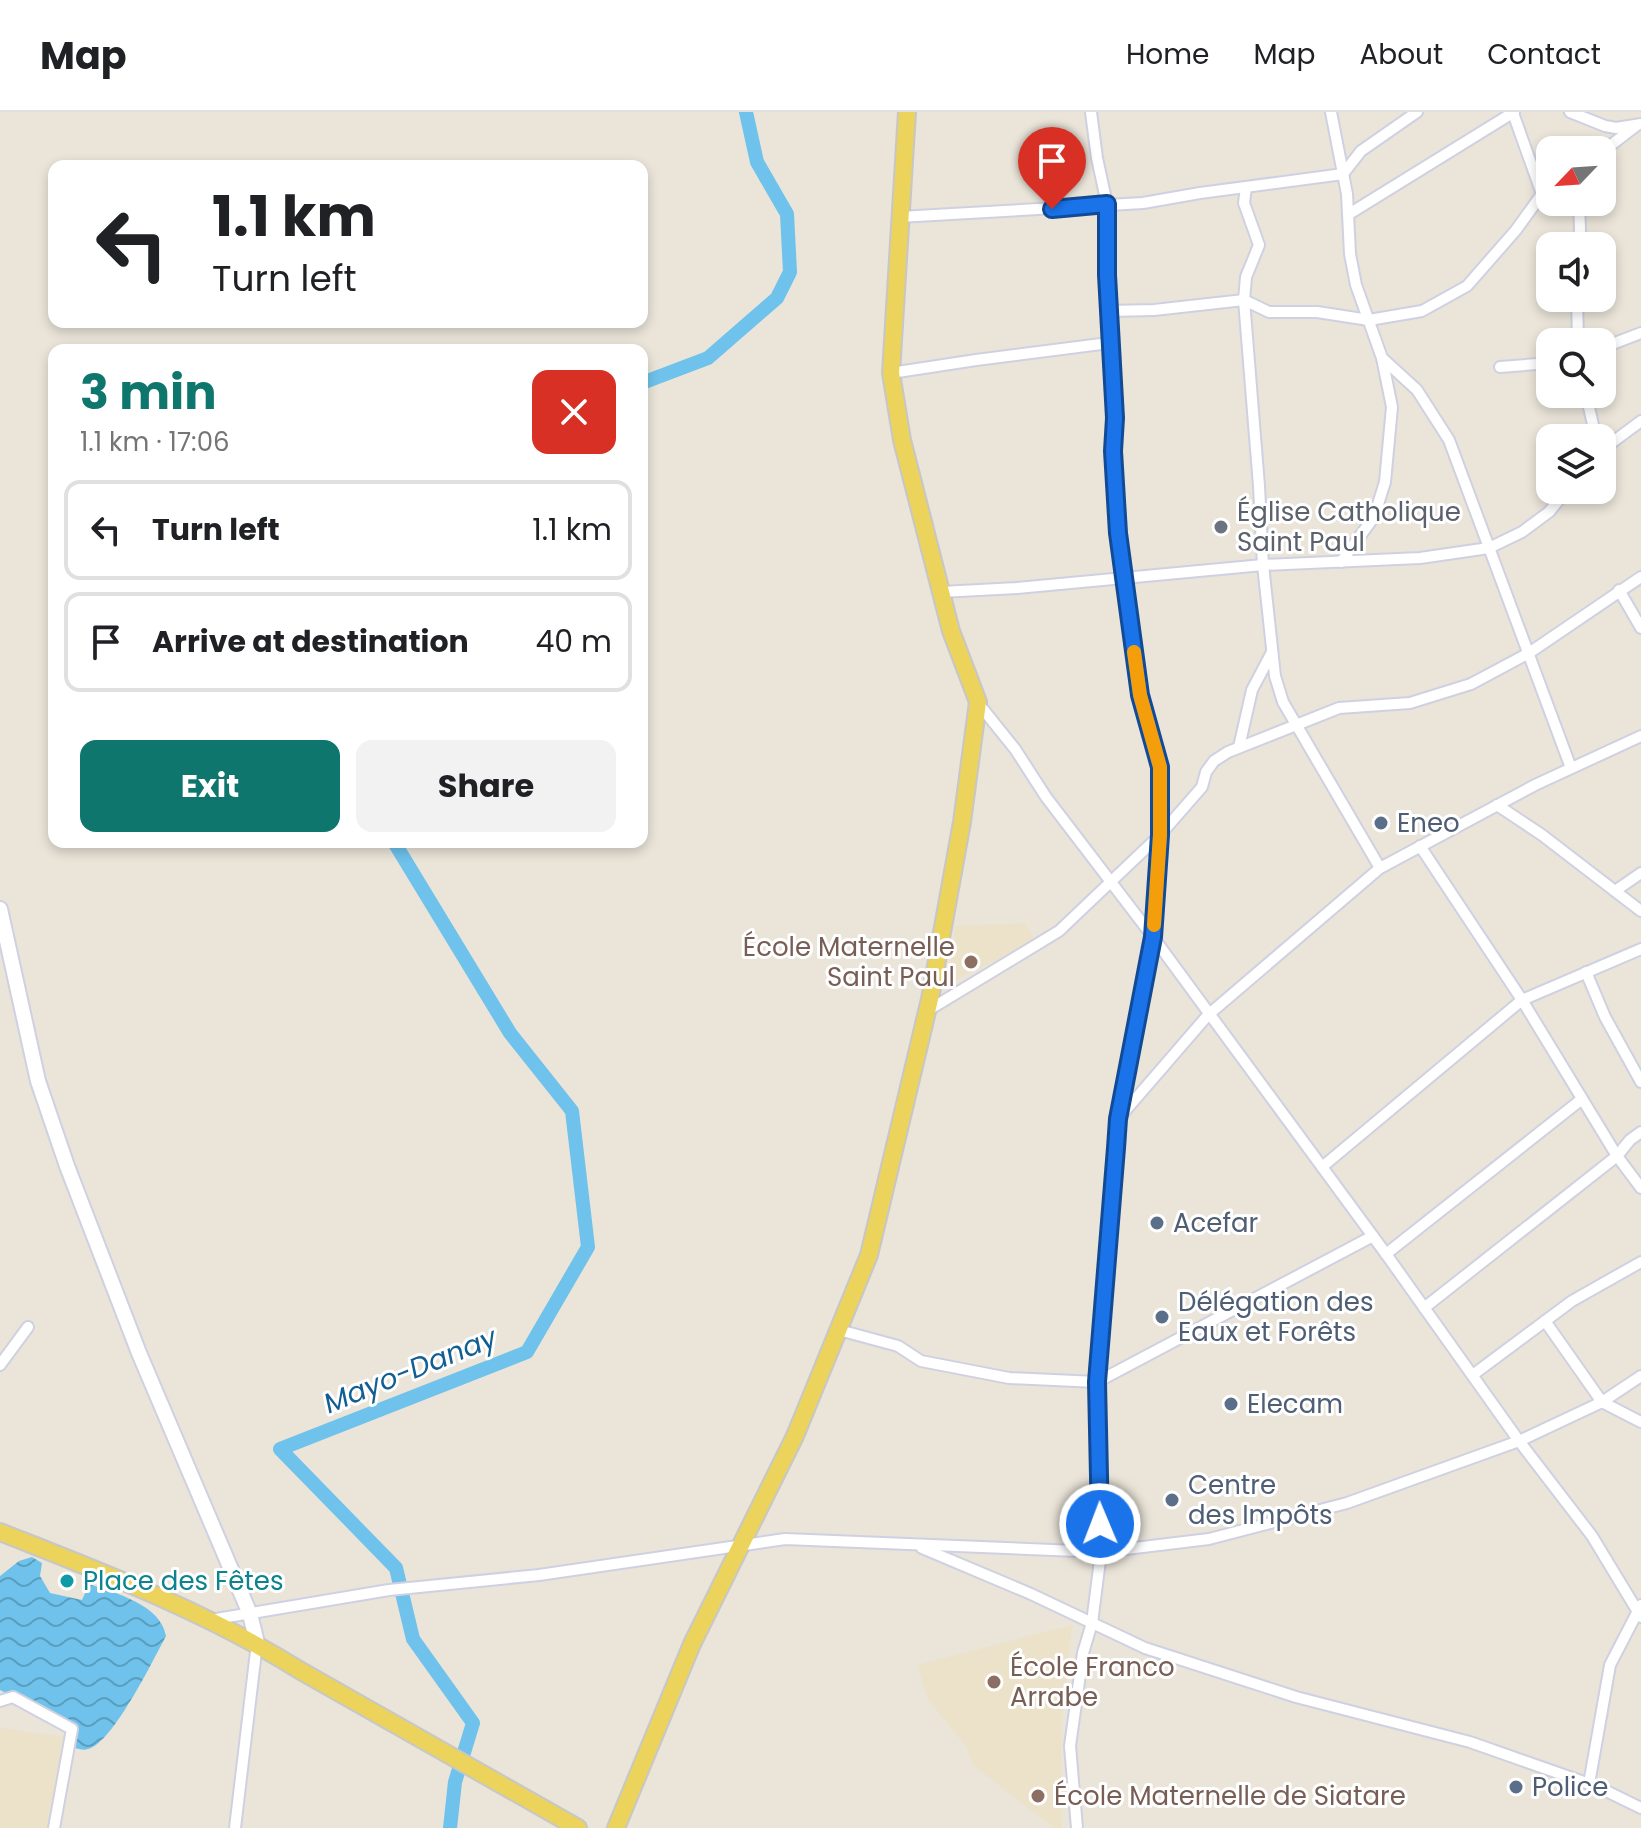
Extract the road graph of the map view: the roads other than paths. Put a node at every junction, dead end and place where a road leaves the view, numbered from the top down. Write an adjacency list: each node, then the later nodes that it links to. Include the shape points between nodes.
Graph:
1 (907, 112): 15 (main road)
2 (1091, 112): 12 (street)
3 (1331, 112): 10 (street)
4 (1417, 112): 10 (street, via 1361,151)
5 (1514, 112): 9 (street); 14 (street)
6 (1570, 112): 7 (street, via 1616,128)
7 (1640, 124): 8 (street)
8 (1616, 142)
9 (1536, 167)
10 (1343, 174): 11 (street); 14 (street)
11 (1246, 187): 12 (street); 16 (street, via 1244,203 1259,245 1246,277)
12 (1107, 204): 15 (street); 17 (street)
13 (1536, 205): 18 (street, via 1467,286 1422,311)
14 (1349, 214): 18 (street, via 1350,254)
15 (899, 217): 25 (main road)
16 (1244, 300): 17 (street); 18 (street, via 1269,312); 31 (street)
17 (1109, 311): 20 (street)
18 (1369, 320): 22 (street)
19 (1641, 333): 21 (street)
20 (1109, 343): 25 (street); 32 (street)
21 (1616, 343)
22 (1382, 358): 29 (street, via 1417,390 1449,440); 30 (street, via 1392,407 1385,482 1374,517)
23 (1536, 364): 24 (street)
24 (1500, 367)
25 (891, 373): 35 (main road, via 902,440)
26 (1641, 421): 27 (street)
27 (1616, 440)
28 (1556, 504): 29 (street, via 1522,532)
29 (1489, 548): 30 (street); 38 (street)
30 (1341, 562): 31 (street)
31 (1263, 565): 32 (street); 37 (street)
32 (1124, 577): 35 (street); 45 (street, via 1140,695 1160,767)
33 (1641, 577): 34 (street)
34 (1619, 590): 36 (street); 38 (street)
35 (941, 592): 39 (main road)
36 (1641, 628)
37 (1272, 652): 40 (street, via 1277,687); 42 (street, via 1252,690)
38 (1529, 653): 40 (street, via 1432,698 1339,708); 43 (street)
39 (978, 702): 49 (street); 57 (main road)
40 (1296, 723): 42 (street); 47 (street)
41 (1641, 736): 43 (street)
42 (1239, 747): 45 (street, via 1214,761 1202,787)
43 (1571, 768): 44 (street)
44 (1497, 805): 46 (street); 50 (street)
45 (1160, 835): 49 (street); 53 (street)
46 (1420, 846): 47 (street); 56 (street)
47 (1380, 868): 58 (street)
48 (1641, 873): 50 (street)
49 (1111, 884): 53 (street); 57 (street, via 1059,931)
50 (1615, 891): 52 (street)
51 (0, 909): 85 (main road, via 38,1081 67,1166 139,1353)
52 (1641, 911)
53 (1153, 937): 58 (street); 61 (street)
54 (1641, 949): 55 (street)
55 (1586, 972): 56 (street); 59 (street)
56 (1522, 1000): 60 (street); 64 (street)
57 (927, 1011): 72 (main road, via 869,1255)
58 (1208, 1015): 61 (street); 64 (street)
59 (1641, 1082)
60 (1582, 1099): 63 (street); 67 (street)
61 (1118, 1119): 76 (street)
62 (1641, 1132): 63 (street)
63 (1617, 1156): 65 (street); 69 (street)
64 (1322, 1167): 66 (street)
65 (1641, 1188)
66 (1373, 1236): 67 (street); 76 (street)
67 (1386, 1254): 69 (street)
68 (1641, 1262): 70 (street)
69 (1424, 1308): 74 (street)
70 (1545, 1321): 74 (street); 77 (street)
71 (28, 1327): 73 (street)
72 (839, 1330): 76 (street, via 898,1346 921,1361 1009,1378); 81 (main road)
73 (0, 1365)
74 (1474, 1374): 79 (street)
75 (1641, 1376): 77 (street)
76 (1097, 1382): 83 (street)
77 (1602, 1402): 78 (street); 79 (street)
78 (1641, 1422)
79 (1519, 1441): 83 (street, via 1347,1503 1232,1534); 84 (street, via 1592,1536)
80 (0, 1532): 86 (main road)
81 (742, 1544): 82 (street, via 803,1539); 85 (street, via 539,1575 389,1590); 95 (main road, via 692,1644)
82 (913, 1544): 83 (street); 87 (street)
83 (1101, 1552): 87 (street)
84 (1639, 1611): 90 (street, via 1610,1665)
85 (250, 1614): 86 (street); 88 (main road)
86 (209, 1620): 88 (main road)
87 (1092, 1623): 90 (street, via 1145,1648 1296,1697 1470,1742); 96 (street, via 1070,1746)
88 (257, 1643): 93 (street); 94 (main road)
89 (0, 1701): 92 (street, via 13,1697 72,1729)
90 (1589, 1784): 91 (street)
91 (1641, 1808)
92 (54, 1828)
93 (235, 1828)
94 (578, 1828)
95 (616, 1828)
96 (1077, 1828)

